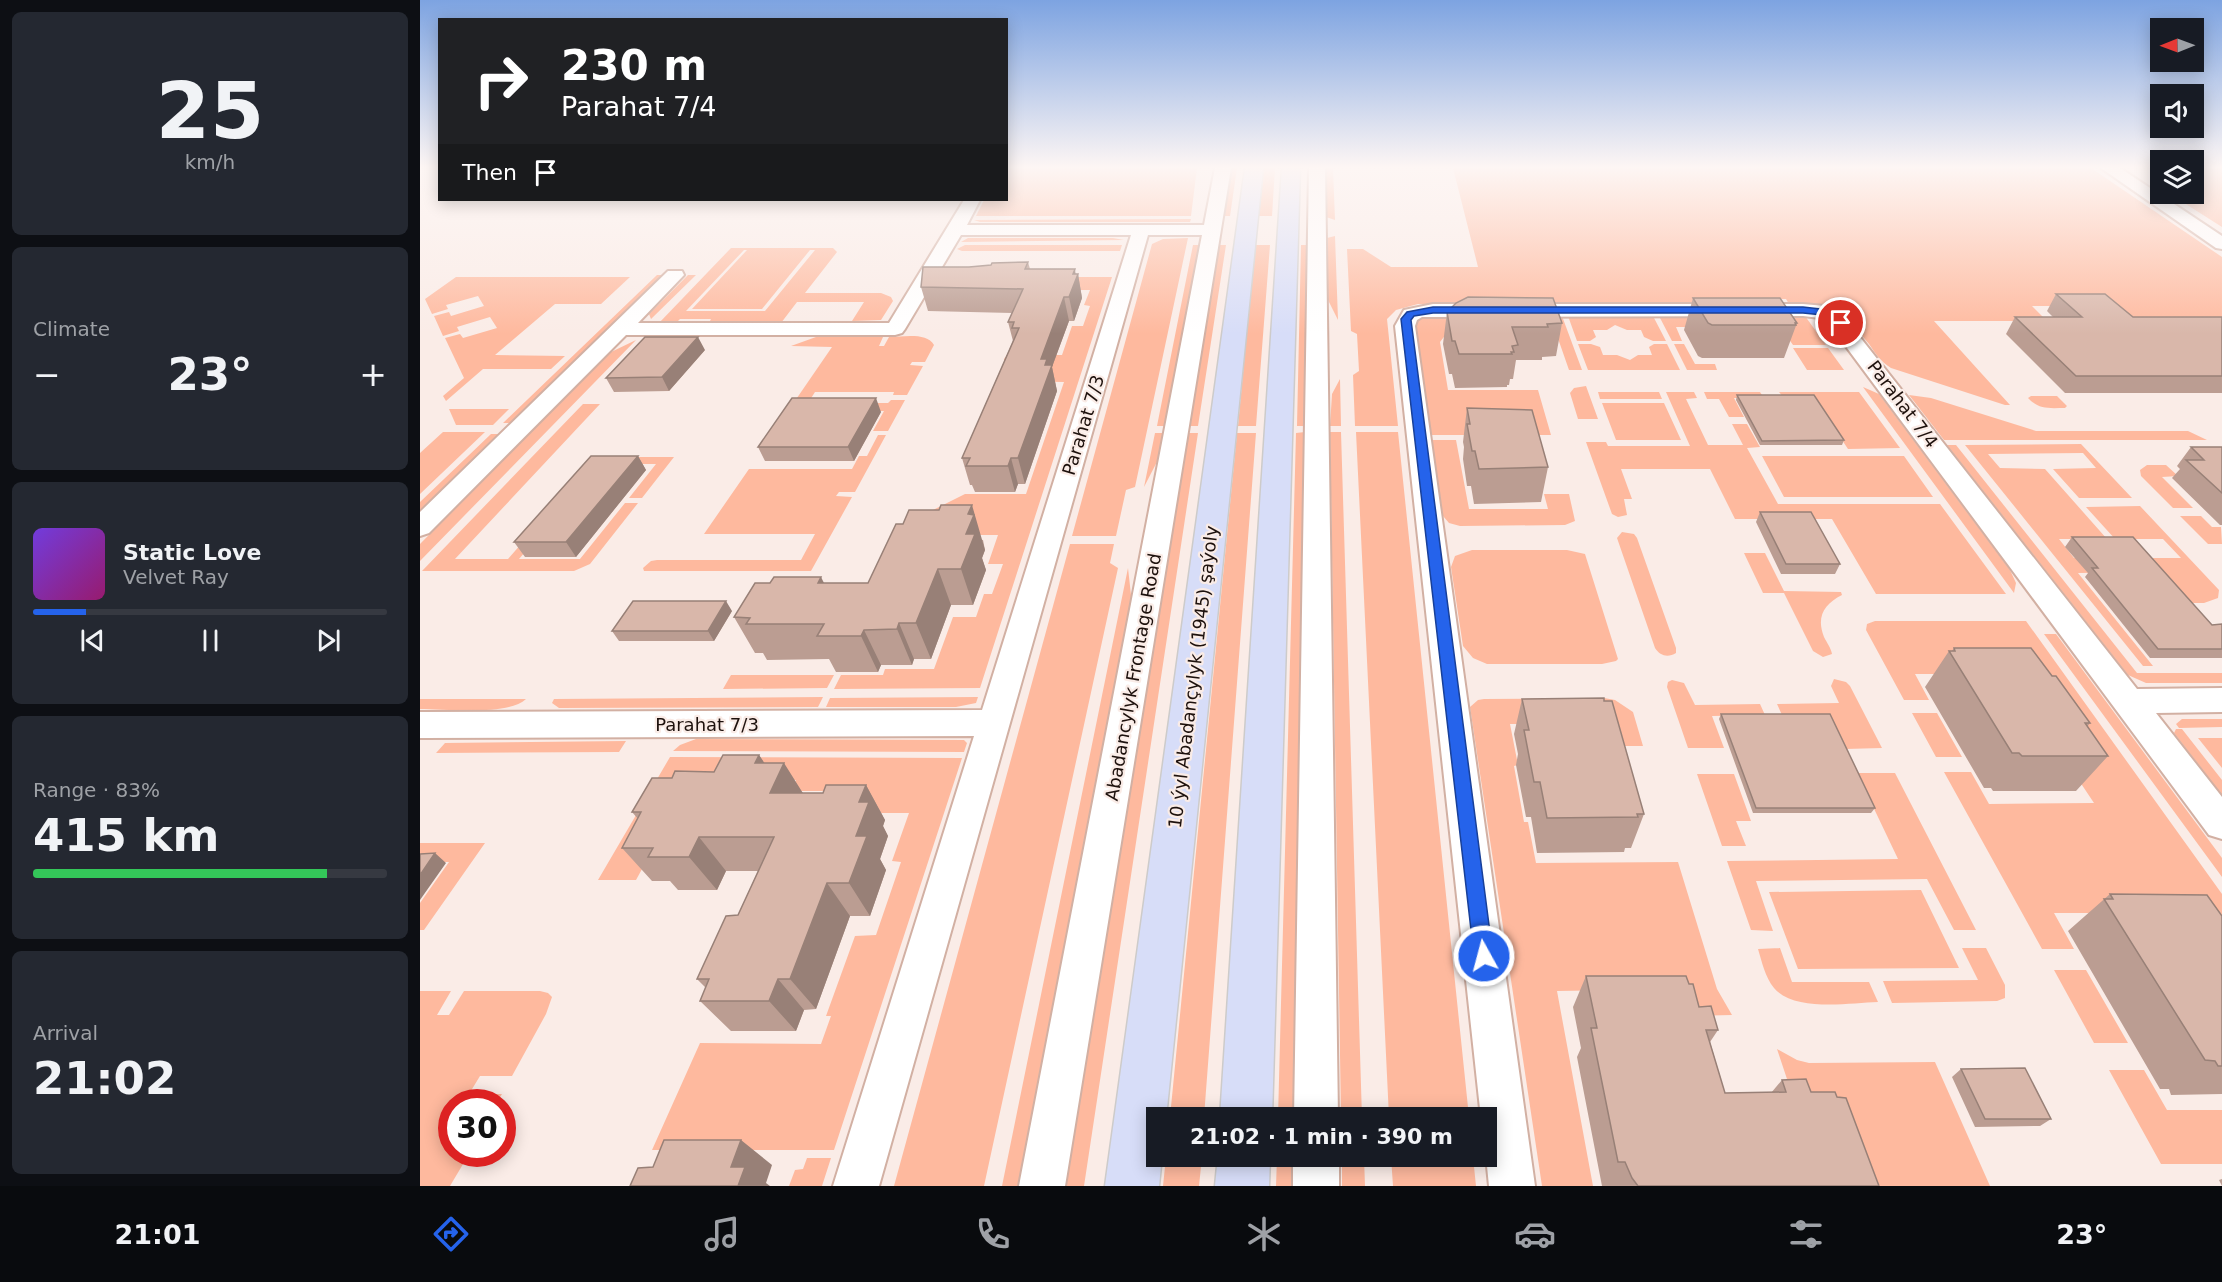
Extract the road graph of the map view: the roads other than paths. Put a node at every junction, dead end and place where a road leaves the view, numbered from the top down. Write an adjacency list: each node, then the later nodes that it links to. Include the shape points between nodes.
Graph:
1 (960, 223): 7 (street)
2 (1213, 223): 9 (street, Abadancylyk Frontage Road)
3 (1247, 223): 25 (main road, 10 ýyl Abadançylyk (1945) şaýoly)
4 (1289, 223): 19 (main road)
5 (1317, 223): 20 (street)
6 (2192, 223): 10 (street)
7 (956, 230): 8 (street); 12 (street, via 895,329)
8 (1140, 230): 9 (street); 16 (street, Parahat 7/3)
9 (1212, 230): 24 (street, Abadancylyk Frontage Road)
10 (2222, 243)
11 (675, 275): 12 (street)
12 (620, 329): 13 (street)
13 (420, 527)
14 (2222, 700): 15 (street)
15 (2128, 701): 18 (street); 28 (street, Parahat 7/4, via 1872,363 1834,317 1825,312 1433,310 1411,314 1405,326)
16 (994, 723): 17 (street, Parahat 7/3); 23 (street, Parahat 7/3)
17 (420, 725)
18 (2222, 824)
19 (1247, 1107)
20 (1316, 1107)
21 (1243, 1167): 26 (main road)
22 (1316, 1167): 27 (street)
23 (856, 1186)
24 (1042, 1186)
25 (1132, 1186)
26 (1242, 1186)
27 (1316, 1186)
28 (1512, 1186)

